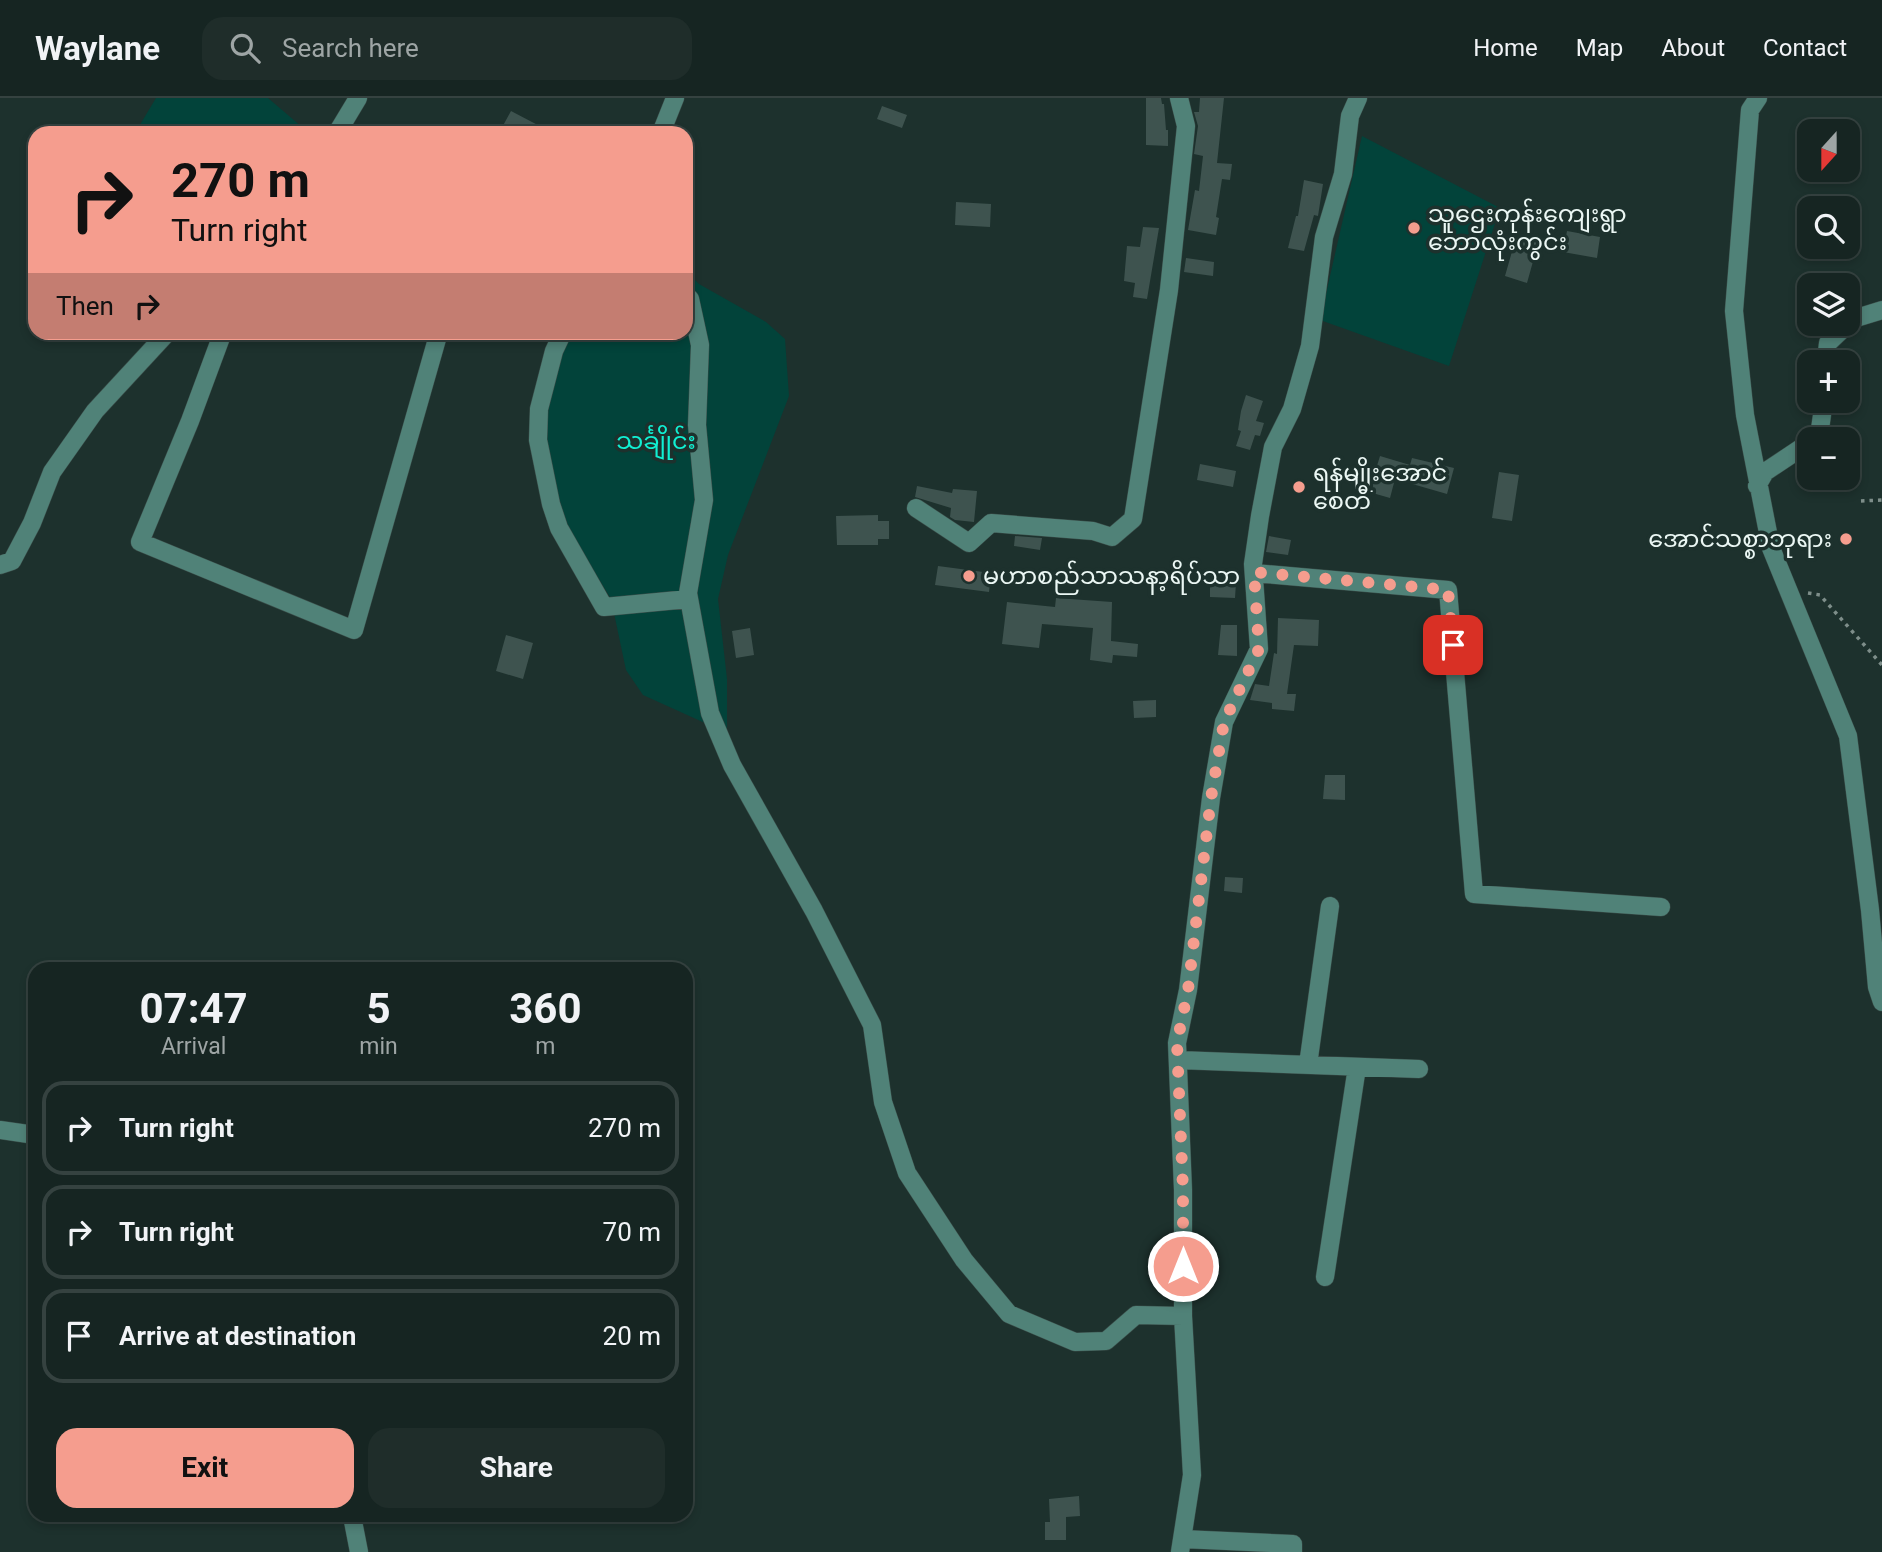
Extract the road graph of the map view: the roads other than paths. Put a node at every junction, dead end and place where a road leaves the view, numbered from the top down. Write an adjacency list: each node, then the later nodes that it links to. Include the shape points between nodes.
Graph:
1 (358, 98): 6 (street)
2 (674, 98): 7 (street)
3 (1179, 98): 17 (street, via 1186,126 1169,290 1133,519 1112,537 1093,531 991,523 969,543)
4 (1358, 98): 19 (street, via 1324,237 1310,346 1292,409 1273,447)
5 (1758, 98): 16 (street, via 1750,110 1734,312)
6 (341, 126)
7 (664, 126)
8 (1882, 310): 10 (street)
9 (693, 314): 21 (street, via 699,345 696,425 704,500)
10 (1860, 316)
11 (161, 340): 18 (street, via 95,411 52,472 32,523)
12 (220, 340): 13 (street, via 141,542 354,630)
13 (437, 340)
14 (559, 340): 21 (street, via 539,409 538,440 559,528 604,607)
15 (1797, 451): 16 (street, via 1765,472)
16 (1757, 486): 24 (street, via 1771,548 1848,736)
17 (916, 508)
18 (6, 563): 20 (street)
19 (1254, 572): 23 (street, via 1448,590 1474,894); 25 (street, via 1259,649 1224,722)
20 (0, 576)
21 (690, 599): 32 (street, via 710,713 732,765 872,1025 883,1102 907,1173 964,1260 1009,1314 1075,1342 1106,1342 1136,1315)
22 (1330, 906): 26 (street)
23 (1661, 907)
24 (1882, 1002)
25 (1178, 1060): 26 (street); 32 (street)
26 (1307, 1065): 27 (street)
27 (1357, 1067): 28 (street); 31 (street)
28 (1419, 1069)
29 (0, 1130): 30 (street)
30 (28, 1134)
31 (1325, 1277)
32 (1183, 1317): 34 (street, via 1192,1475)
33 (353, 1522): 35 (street)
34 (1181, 1545): 36 (street, via 1293,1544)
35 (359, 1552)
36 (1293, 1552)

